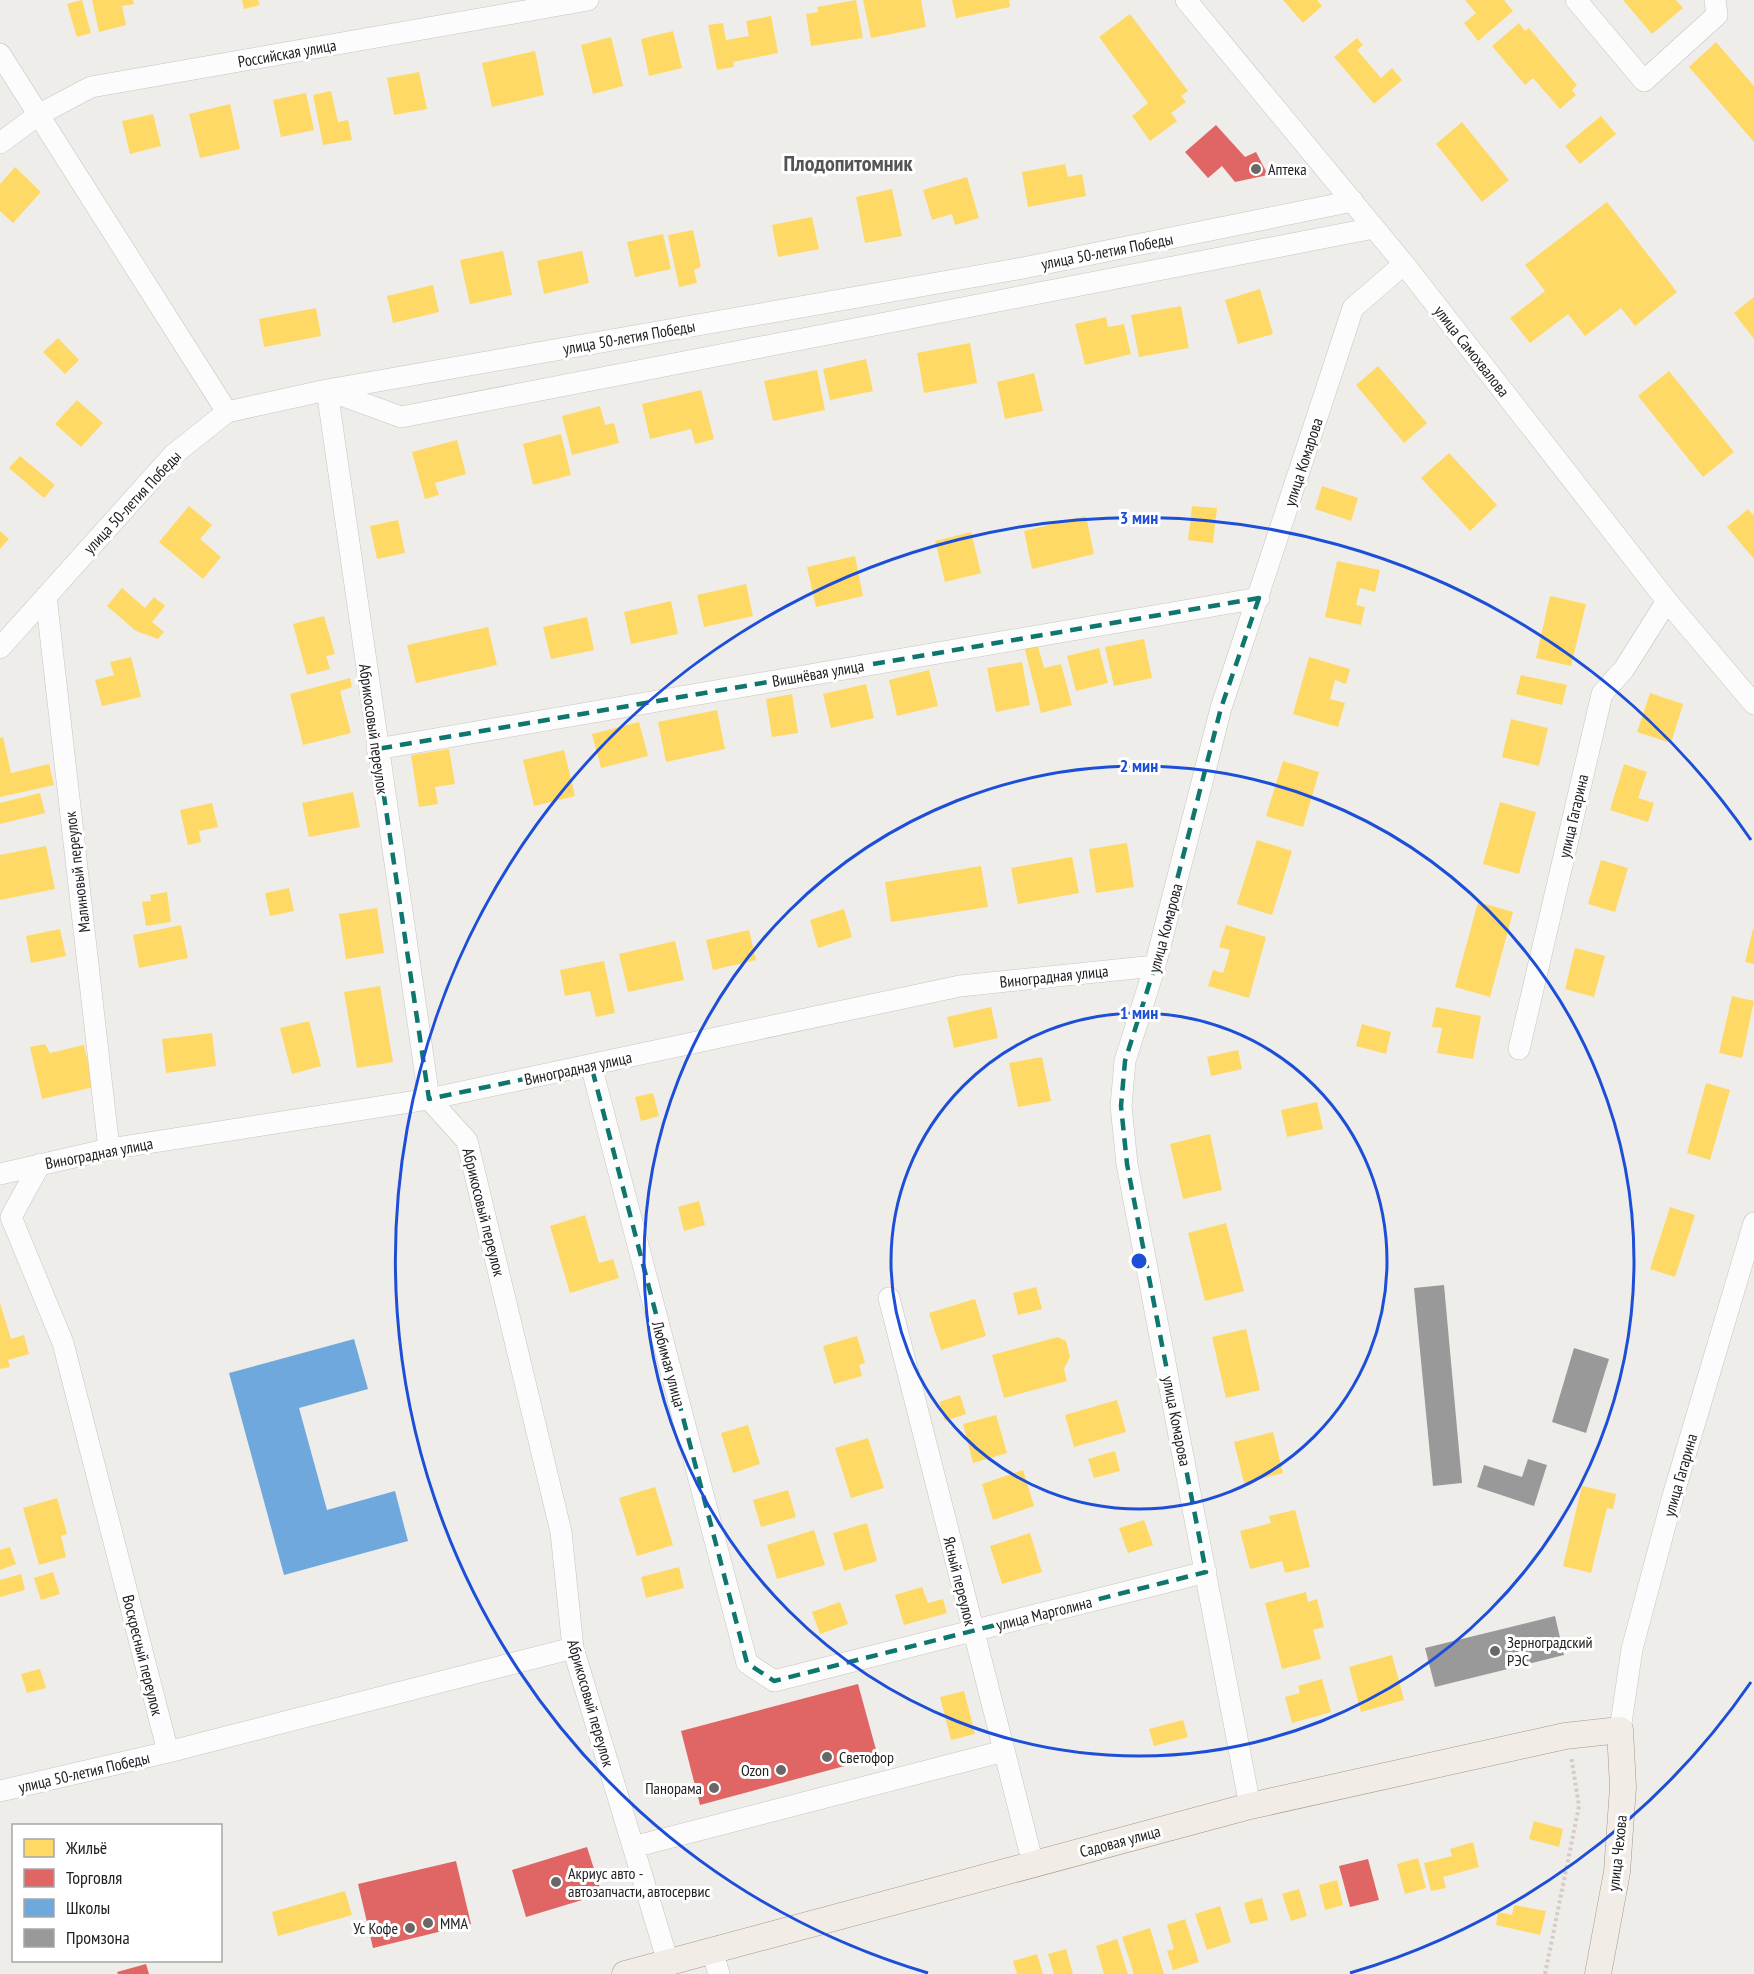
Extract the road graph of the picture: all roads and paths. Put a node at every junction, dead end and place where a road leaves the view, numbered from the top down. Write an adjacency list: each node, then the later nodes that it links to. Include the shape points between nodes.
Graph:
1 (588, 0): 6 (street, Российская улица, via 91,87)
2 (1186, 0): 8 (street, улица Самохвалова)
3 (1576, 0): 4 (street, via 1644,81 1717,15)
4 (1715, 0)
5 (0, 54): 6 (street)
6 (38, 115): 7 (street, Российская улица); 12 (street)
7 (0, 143)
8 (1353, 201): 9 (street, улица Самохвалова); 11 (street, улица 50-летия Победы, via 1023,268)
9 (1374, 228): 10 (street, улица Самохвалова); 11 (street, via 401,417)
10 (1404, 264): 14 (street, улица Комарова, via 1353,308); 15 (street, улица Самохвалова)
11 (327, 390): 12 (street, улица 50-летия Победы); 18 (street, Абрикосовый переулок)
12 (227, 412): 13 (street, улица 50-летия Победы, via 173,455)
13 (46, 596): 16 (street, улица 50-летия Победы); 23 (street, Малиновый переулок)
14 (1260, 598): 18 (street, Вишнёвая улица); 19 (street, улица Комарова, via 1221,708)
15 (1667, 601): 17 (street, улица Самохвалова); 20 (street, улица Гагарина, via 1624,669 1602,694)
16 (0, 648)
17 (1754, 704)
18 (377, 749): 22 (street, Абрикосовый переулок)
19 (1155, 966): 21 (street, Виноградная улица, via 960,986); 28 (street, улица Комарова, via 1125,1061 1121,1106 1127,1164)
20 (1519, 1049)
21 (591, 1065): 22 (street, Виноградная улица); 31 (street, Любимая улица)
22 (429, 1099): 23 (street, Виноградная улица); 30 (street, Абрикосовый переулок, via 467,1141 561,1532)
23 (109, 1149): 24 (street, Виноградная улица)
24 (40, 1164): 25 (street, Виноградная улица); 35 (street, Воскресный переулок, via 11,1218 63,1342)
25 (0, 1174)
26 (1754, 1222): 32 (street, улица Гагарина, via 1635,1638)
27 (889, 1298): 29 (street, Ясный переулок)
28 (1206, 1572): 29 (street, улица Марголина); 37 (street, улица Комарова)
29 (973, 1630): 31 (street, улица Марголина, via 774,1681); 34 (street, Ясный переулок)
30 (573, 1648): 35 (street); 38 (street, Абрикосовый переулок)
31 (747, 1663)
32 (1620, 1730): 33 (main road, Садовая улица); 44 (main road, улица Чехова, via 1623,1787 1617,1872)
33 (1565, 1736): 37 (main road, Садовая улица); 43 (path, via 1579,1806)
34 (1004, 1750): 38 (street); 39 (street, Ясный переулок)
35 (168, 1752): 36 (street, улица 50-летия Победы)
36 (0, 1791)
37 (1250, 1806): 39 (main road, Садовая улица)
38 (633, 1847): 40 (street, Абрикосовый переулок)
39 (1033, 1864): 41 (main road, Садовая улица)
40 (668, 1962): 41 (main road, Садовая улица); 42 (main road, Садовая улица)
41 (716, 1962)
42 (625, 1974)
43 (1545, 1974)
44 (1598, 1974)

